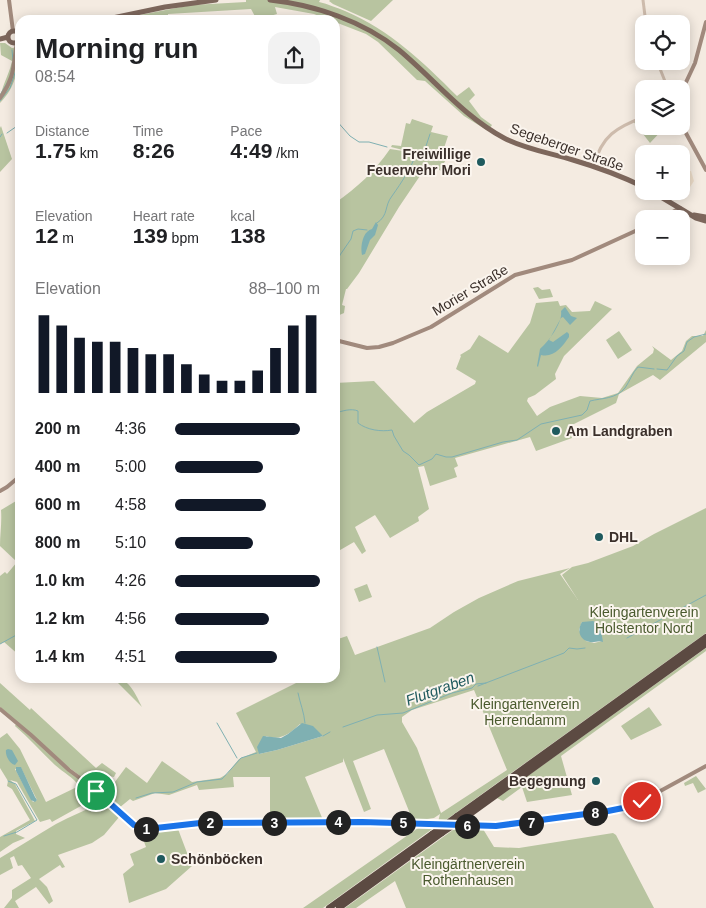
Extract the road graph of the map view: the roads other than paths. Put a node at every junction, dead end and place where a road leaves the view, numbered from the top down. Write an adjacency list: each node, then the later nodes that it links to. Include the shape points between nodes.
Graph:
1 (9, 0): 10 (main road)
2 (216, 0): 5 (main road)
3 (270, 0): 6 (main road, Segeberger Straße, via 315,8)
4 (643, 0): 7 (street)
5 (126, 15)
6 (333, 15)
7 (645, 15)
8 (340, 18): 19 (main road, Segeberger Straße, via 398,50 461,107 512,141)
9 (706, 22): 15 (main road)
10 (13, 31): 11 (main road)
11 (8, 37): 12 (main road); 13 (main road)
12 (0, 38)
13 (15, 39)
14 (15, 54): 16 (main road, via 12,78)
15 (687, 80)
16 (0, 98)
17 (635, 121): 19 (street, via 607,137)
18 (687, 135): 20 (main road)
19 (594, 166): 21 (main road, Segeberger Straße)
20 (706, 170)
21 (635, 183)
22 (666, 200): 23 (main road)
23 (680, 208): 24 (main road); 25 (main road)
24 (676, 210)
25 (706, 219)
26 (635, 230): 27 (main road, Morier Straße, via 572,260 509,278 446,318 393,343 367,348)
27 (340, 341)
28 (15, 480): 29 (main road)
29 (0, 490)
30 (706, 637): 32 (highway)
31 (706, 644): 32 (highway)
32 (639, 689): 35 (highway, bridge, via 457,816); 35 (highway, bridge, via 466,817)
33 (0, 709): 34 (main road, via 141,829 200,823 496,826 628,807)
34 (706, 766)
35 (383, 873): 36 (highway); 37 (highway)
36 (330, 908)
37 (339, 908)

